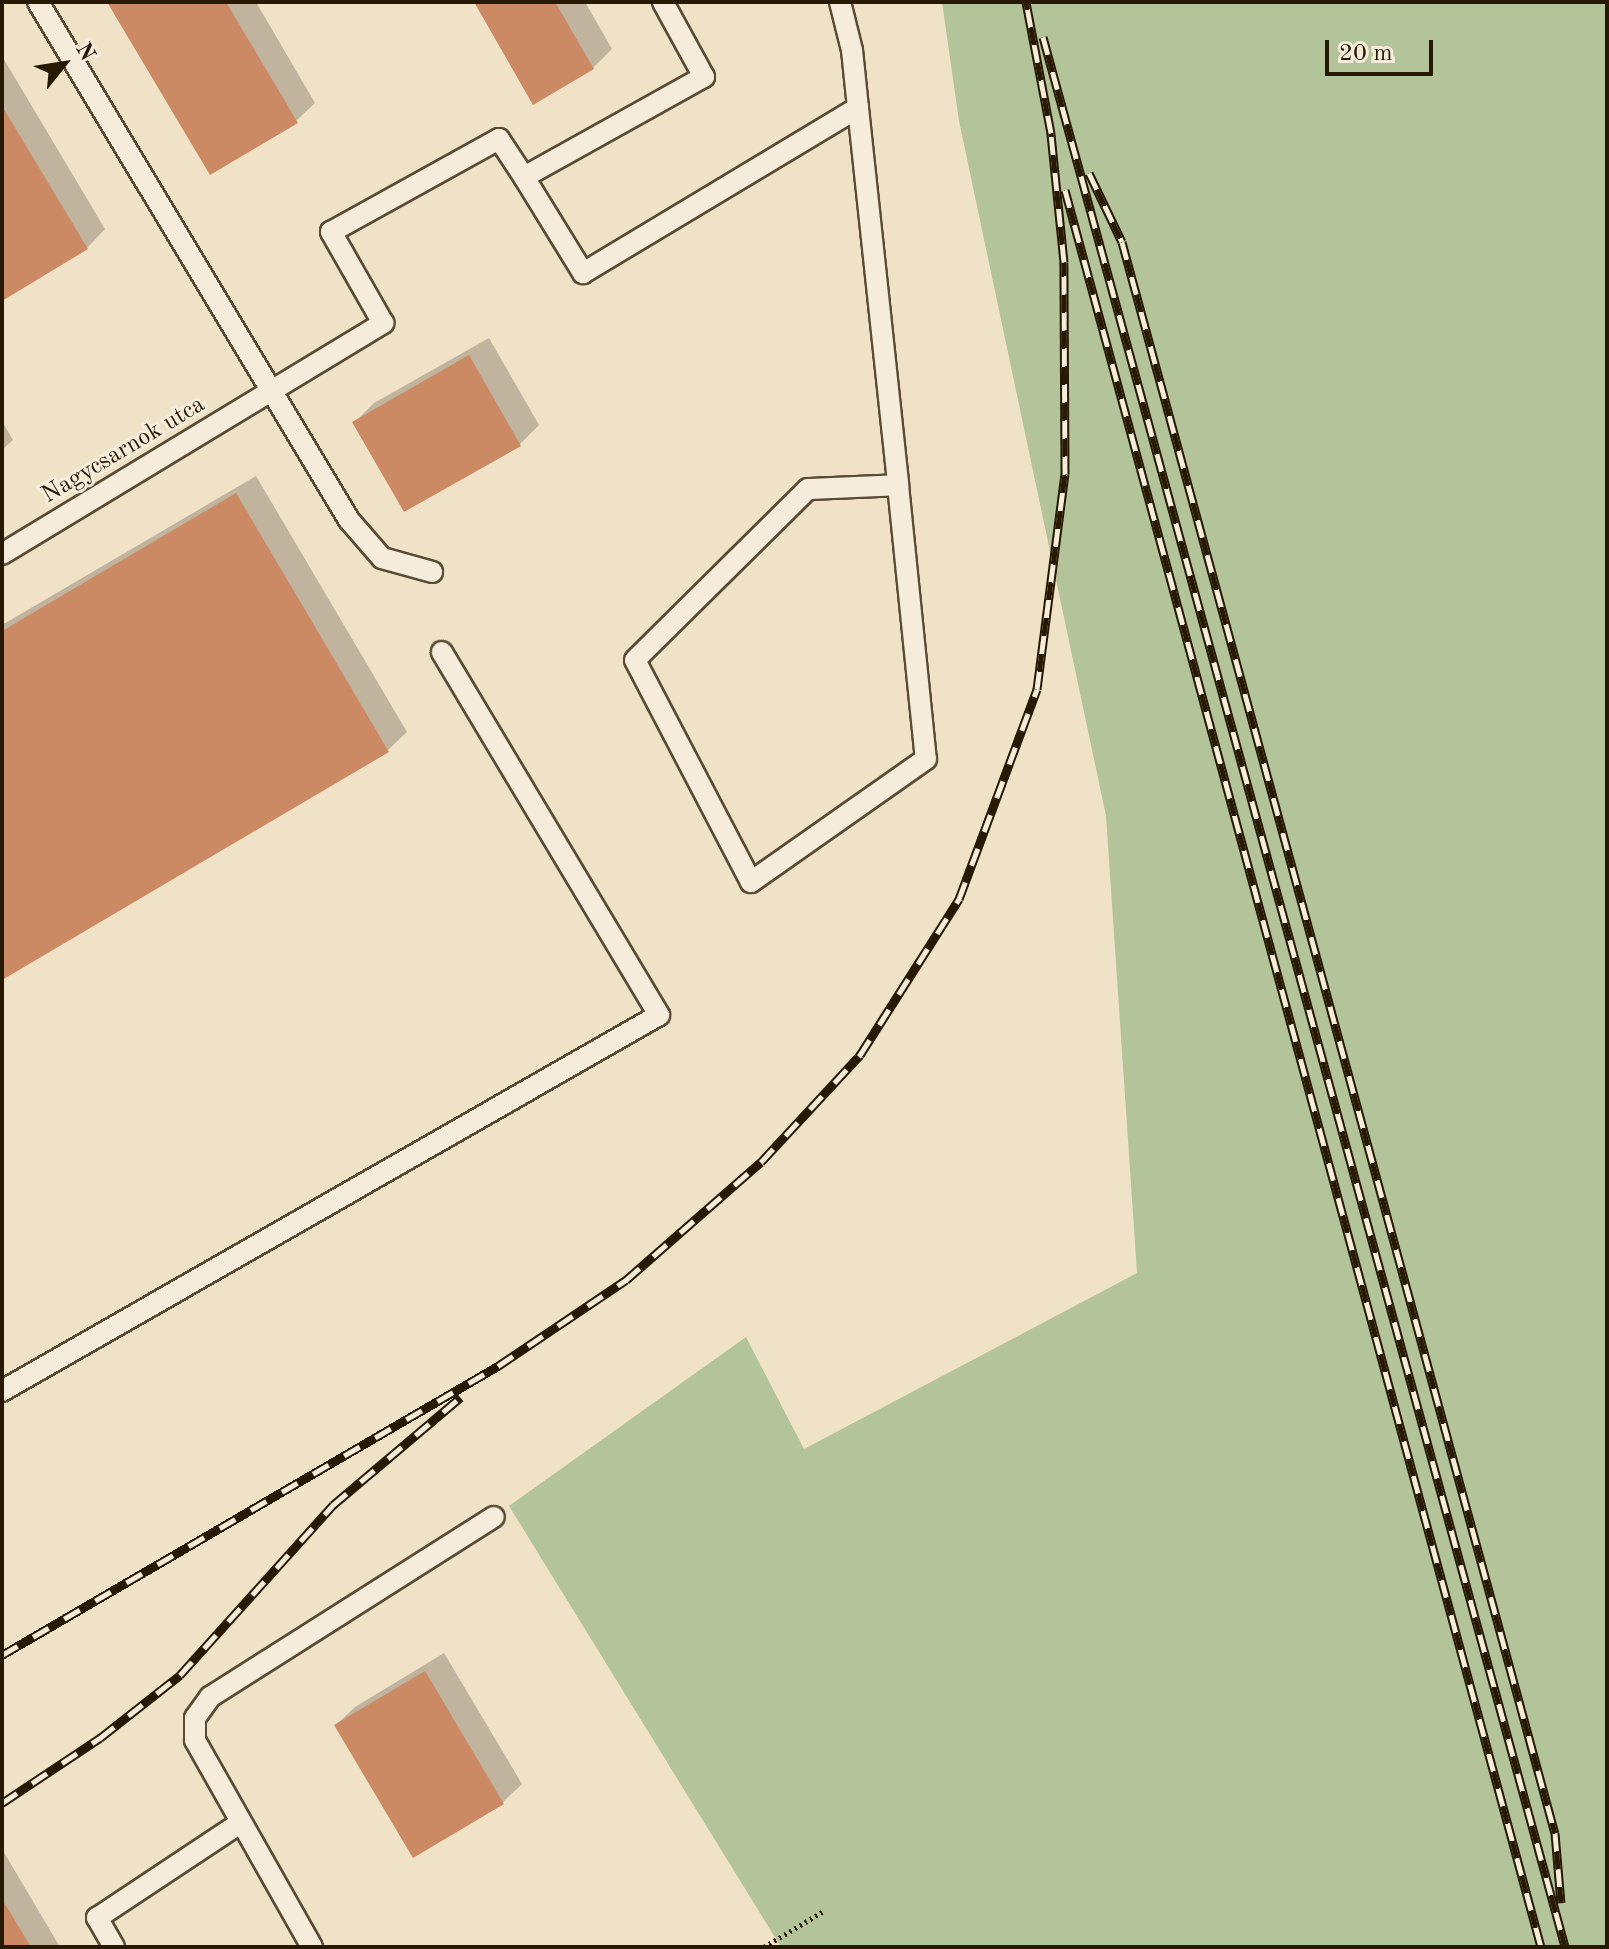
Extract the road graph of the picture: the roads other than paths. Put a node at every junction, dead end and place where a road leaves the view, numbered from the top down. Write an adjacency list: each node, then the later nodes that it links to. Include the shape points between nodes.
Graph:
1 (38, 2): 6 (lane)
2 (663, 2): 5 (lane, via 704,77)
3 (840, 2): 4 (lane)
4 (858, 108): 5 (lane, via 583,273); 7 (lane)
5 (524, 177): 6 (lane, Nagycsarnok utca, via 499,139 331,232 383,323)
6 (272, 393): 8 (lane, Nagycsarnok utca); 9 (lane, via 349,520 373,549 382,558)
7 (898, 485): 7 (lane, via 926,759 751,882 635,660 808,489)
8 (2, 554)
9 (432, 572)
10 (442, 652): 11 (lane, via 659,1015)
11 (2, 1391)
12 (494, 1517): 13 (lane, via 210,1697 195,1718 195,1740)
13 (240, 1823): 14 (lane, via 97,1918); 15 (lane)
14 (114, 1947)
15 (312, 1947)

